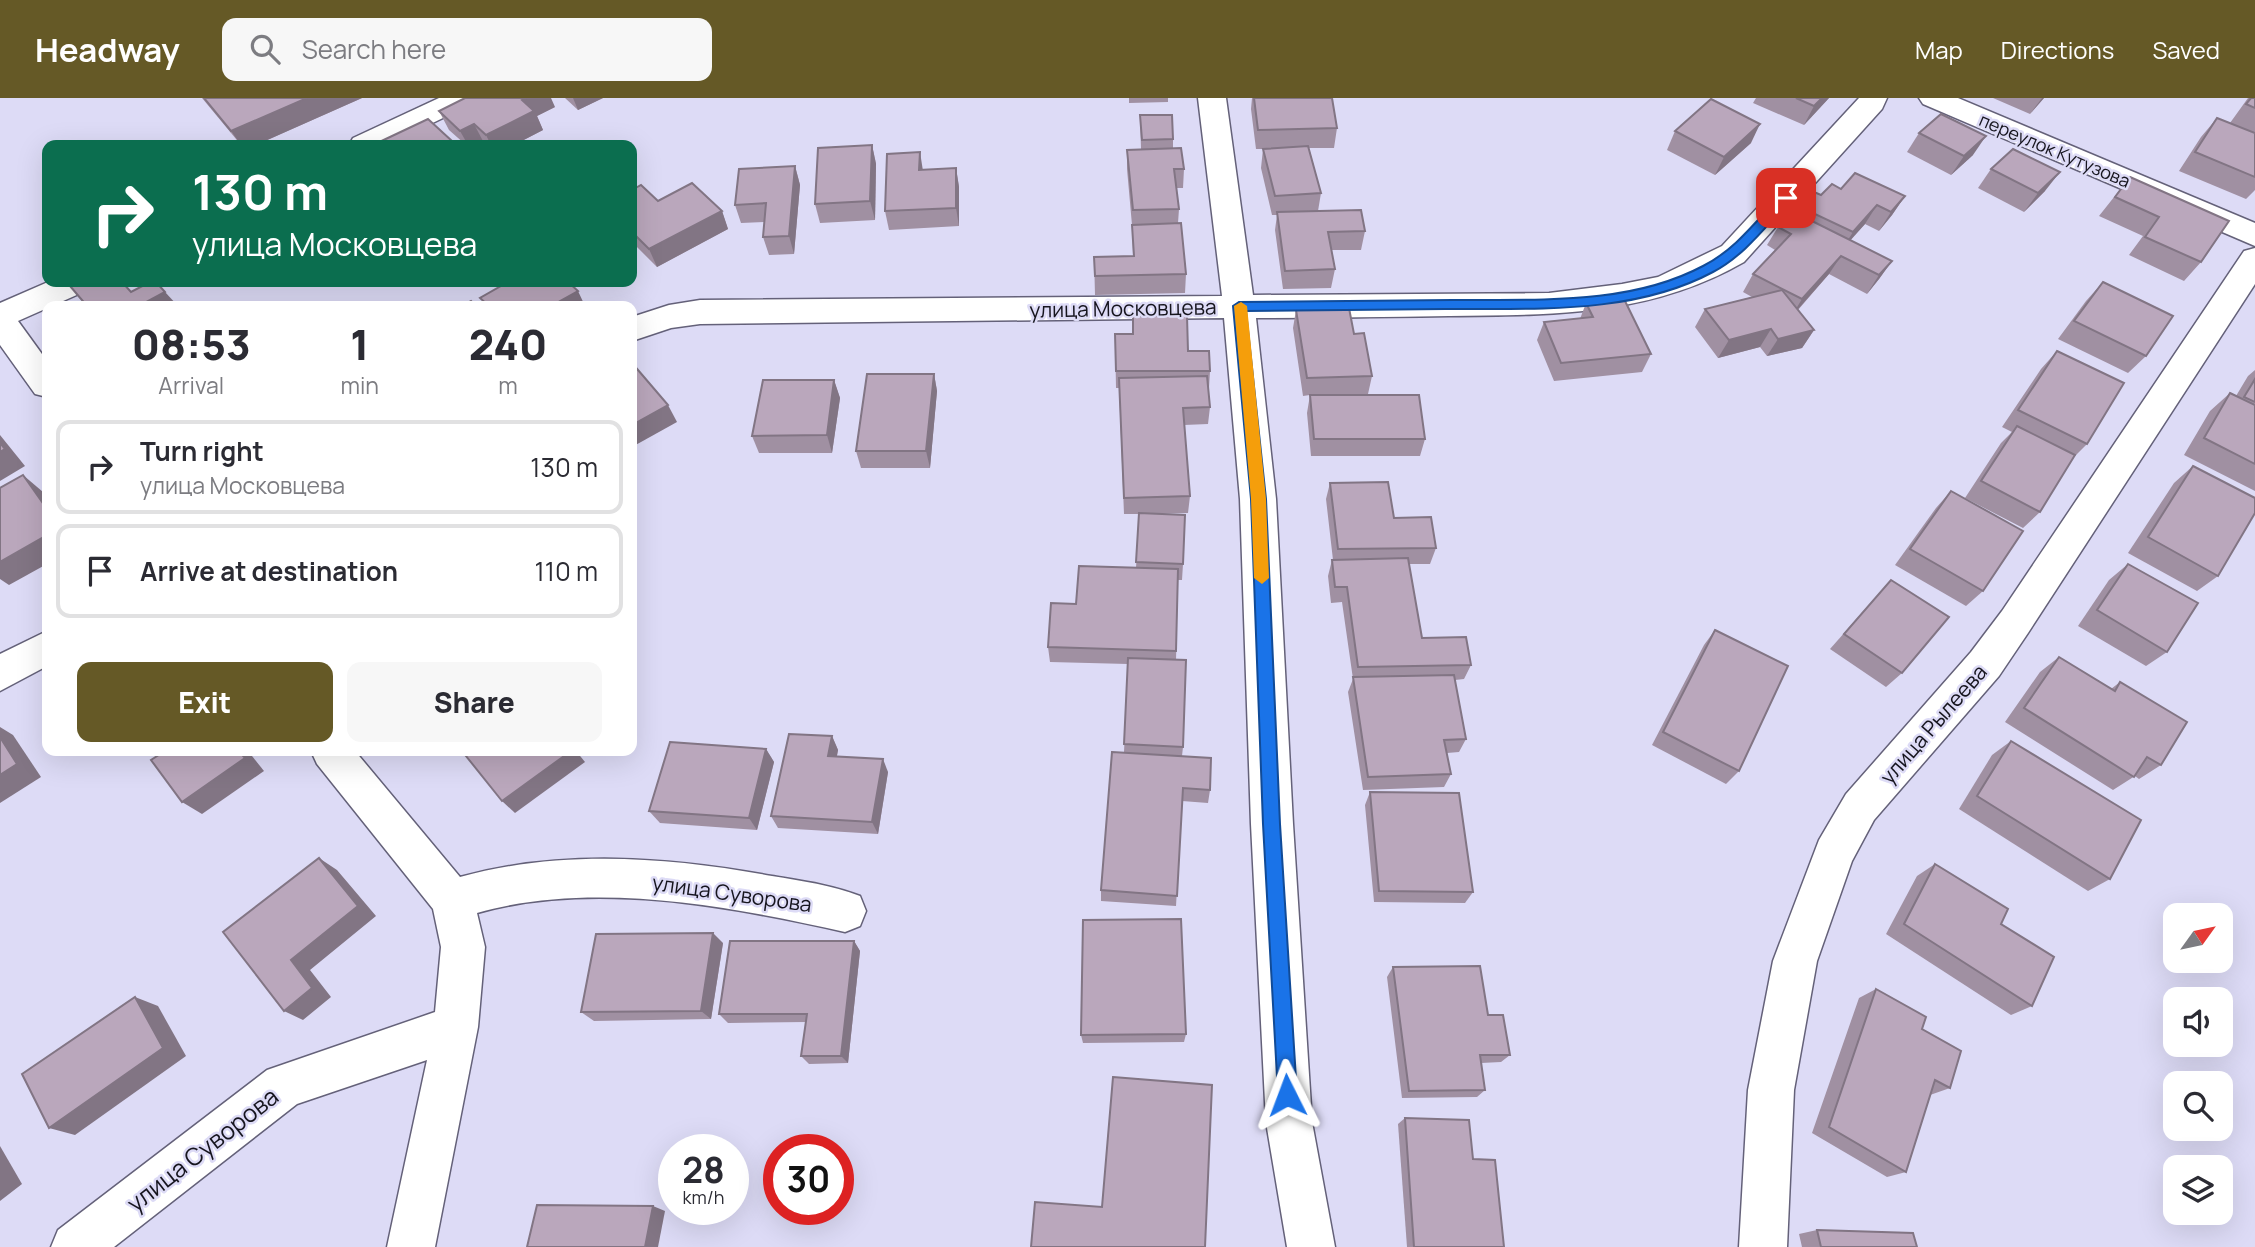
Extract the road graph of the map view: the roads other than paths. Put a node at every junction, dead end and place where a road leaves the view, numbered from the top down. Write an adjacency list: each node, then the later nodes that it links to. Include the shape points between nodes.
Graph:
1 (463, 98): 5 (street)
2 (1213, 98): 9 (street)
3 (1873, 98): 9 (street, улица Московцева, via 1733,254 1672,285 1632,296 1549,304)
4 (1933, 98): 6 (street, переулок Кутузова)
5 (374, 140)
6 (2255, 235)
7 (2255, 259): 22 (street, улица Рылеева, via 2015,622 1985,664 1860,807 1833,853 1795,961 1771,1090)
8 (66, 287): 10 (street)
9 (1239, 306): 11 (street, улица Московцева, via 700,312); 21 (street, via 1258,499 1289,1122)
10 (0, 318): 12 (street)
11 (637, 327)
12 (42, 378)
13 (42, 650): 14 (street)
14 (0, 674)
15 (335, 756): 16 (street)
16 (453, 900): 17 (street, улица Суворова, via 508,886 596,879 697,884 778,895); 18 (street, via 463,947)
17 (845, 911)
18 (456, 1027): 19 (street, улица Суворова, via 284,1086); 20 (street)
19 (75, 1247)
20 (411, 1247)
21 (1311, 1247)
22 (1763, 1247)

